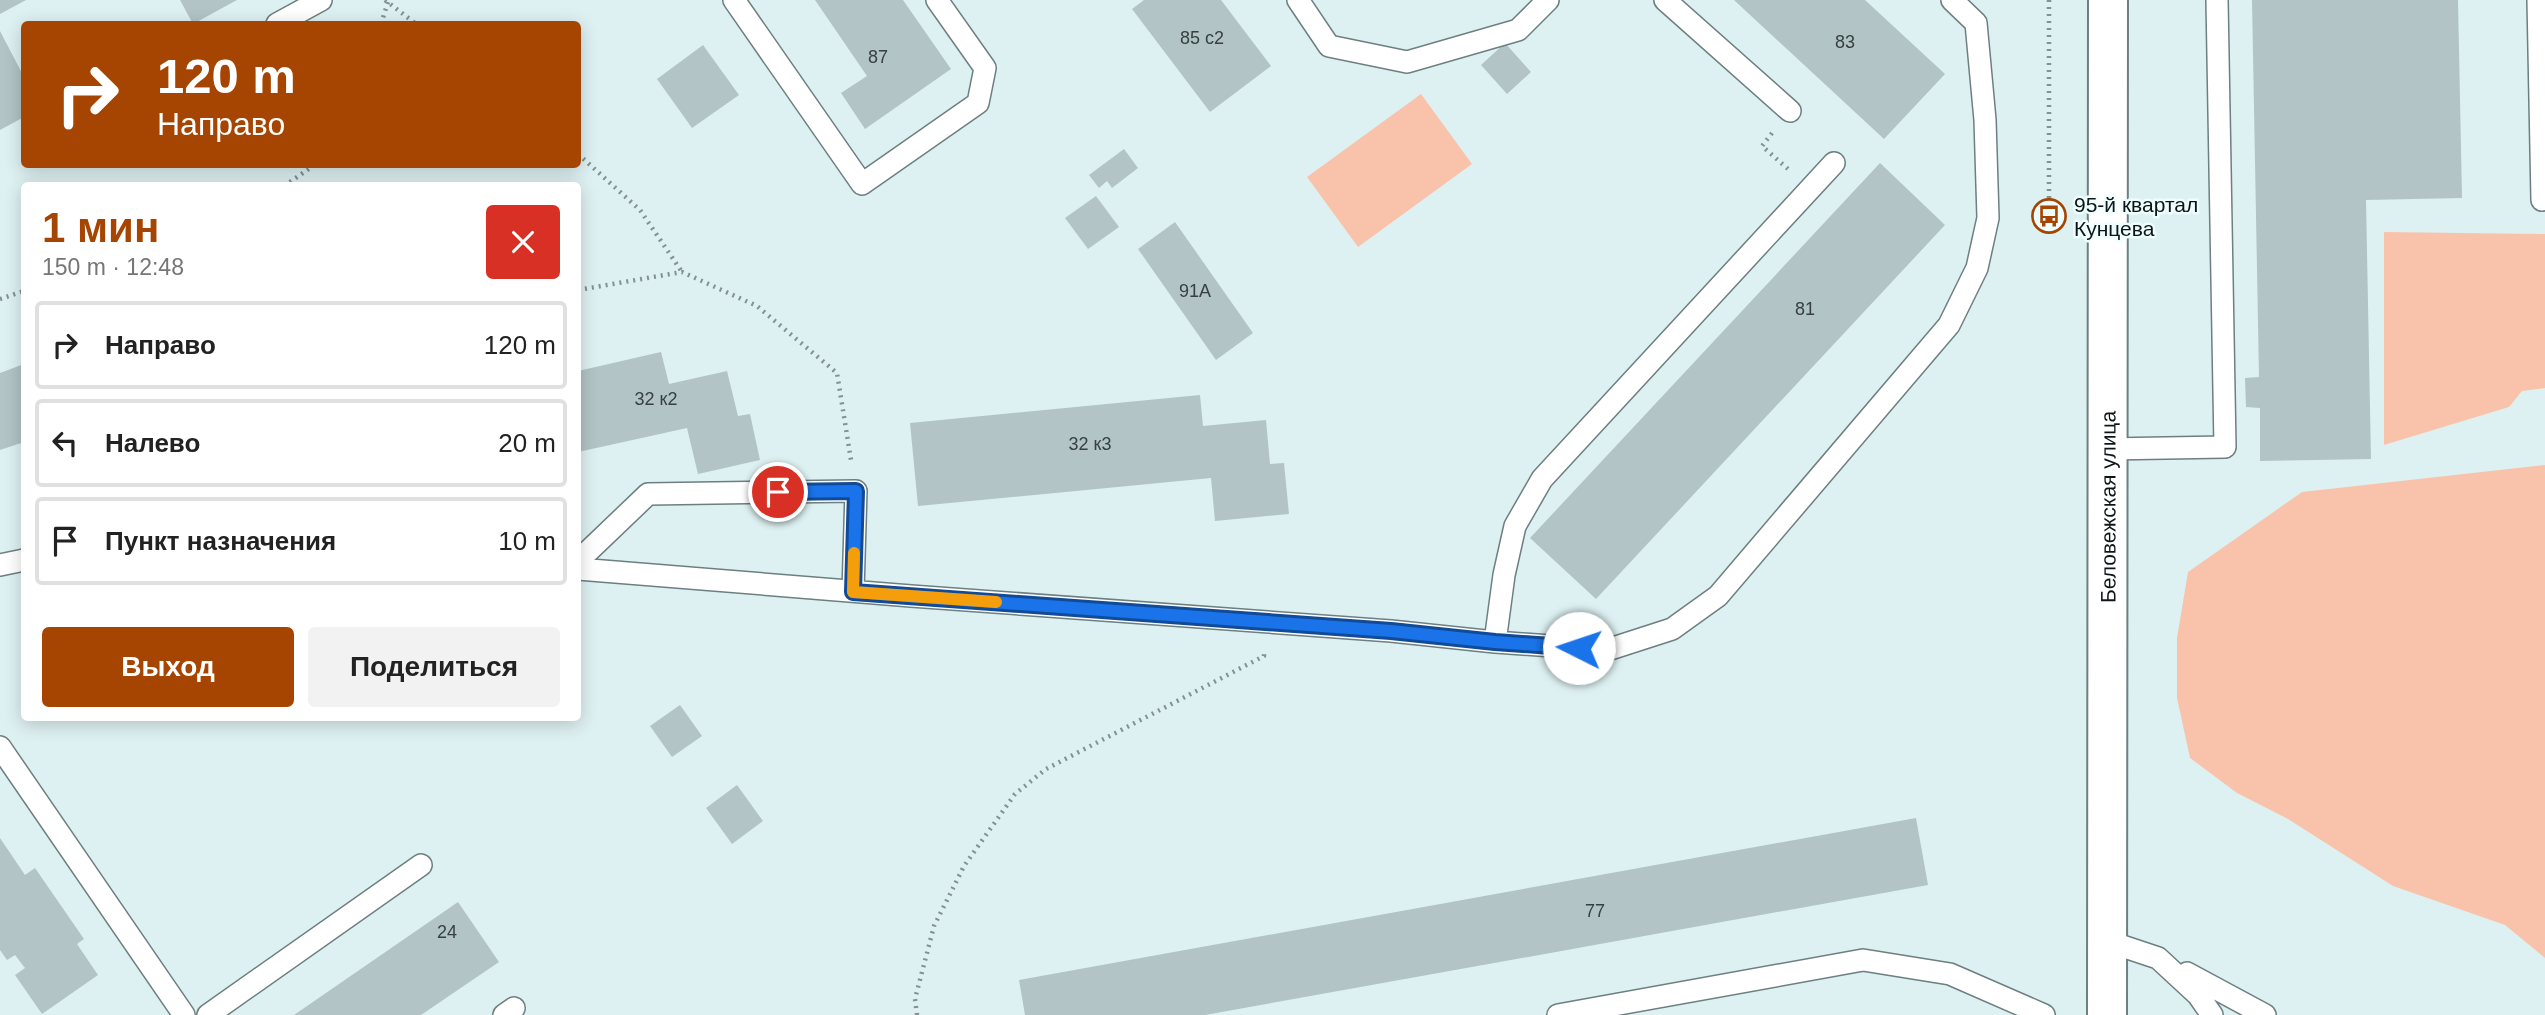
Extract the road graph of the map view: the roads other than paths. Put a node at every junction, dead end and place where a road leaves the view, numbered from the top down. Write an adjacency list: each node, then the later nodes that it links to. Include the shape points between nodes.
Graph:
1 (321, 0): 12 (lane)
2 (734, 0): 3 (lane, via 862,184 978,103 985,68)
3 (937, 0)
4 (1298, 0): 5 (lane, via 1329,46 1407,62 1518,30)
5 (1548, 0)
6 (1665, 0): 14 (lane)
7 (1952, 0): 13 (lane)
8 (1973, 0): 13 (lane)
9 (2108, 0): 17 (street, Беловежская улица)
10 (2217, 0): 17 (lane, via 2225,447)
11 (2538, 0): 16 (lane)
12 (282, 21)
13 (1976, 23): 23 (lane, via 1988,218 1977,268 1949,325 1718,596 1672,629 1607,650)
14 (1790, 111)
15 (1834, 163): 23 (lane, via 1542,479 1515,526)
16 (2542, 200)
17 (2107, 449): 26 (street, Беловежская улица)
18 (581, 558): 22 (lane, via 648,494 856,491)
19 (21, 560): 20 (lane)
20 (0, 565)
21 (581, 569): 22 (lane)
22 (853, 592): 23 (lane)
23 (1495, 642)
24 (0, 747): 28 (lane)
25 (421, 865): 29 (lane)
26 (2107, 941): 27 (lane); 32 (street, Беловежская улица)
27 (2158, 958): 33 (lane, via 2199,995); 34 (lane)
28 (184, 1015)
29 (208, 1015)
30 (1558, 1015): 31 (lane, via 1863,960 1950,975)
31 (2044, 1015)
32 (2107, 1015)
33 (2212, 1015)
34 (2265, 1015)

